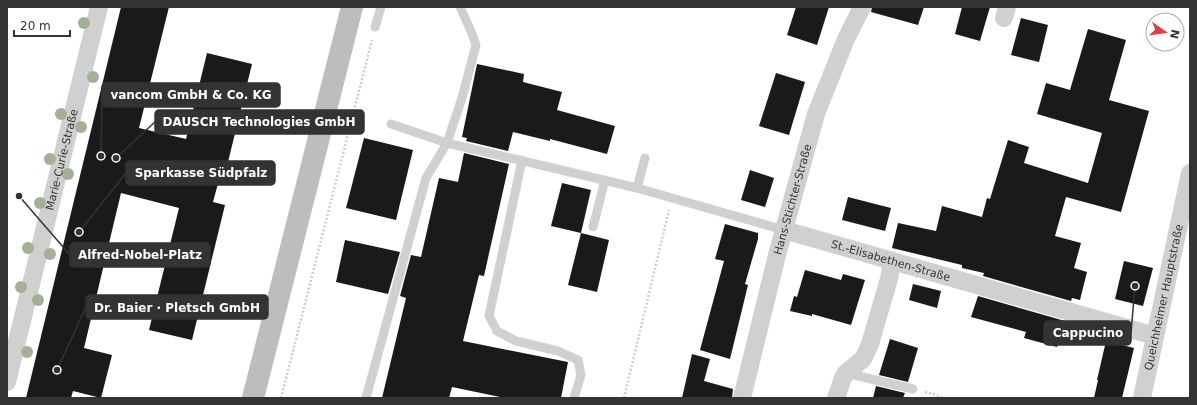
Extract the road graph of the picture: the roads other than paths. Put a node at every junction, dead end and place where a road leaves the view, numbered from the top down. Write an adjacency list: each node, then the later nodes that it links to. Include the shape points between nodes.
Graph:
1 (99, 7): 19 (street, Marie-Curie-Straße)
2 (352, 7): 21 (main road)
3 (381, 7): 6 (lane)
4 (460, 7): 8 (lane, via 476,45)
5 (862, 7): 15 (street, Hans-Stichter-Straße, via 846,39 816,114)
6 (375, 27)
7 (391, 124): 8 (lane, St.-Elisabethen-Straße)
8 (447, 143): 10 (lane, St.-Elisabethen-Straße); 22 (lane, via 426,178)
9 (645, 158): 13 (lane)
10 (522, 160): 12 (lane, St.-Elisabethen-Straße); 23 (lane, via 489,316 497,331 516,341 558,351 578,360 581,375)
11 (1190, 177): 17 (street, Queichheimer Hauptstraße)
12 (605, 180): 13 (lane, St.-Elisabethen-Straße); 14 (lane)
13 (637, 188): 15 (lane, St.-Elisabethen-Straße)
14 (593, 227)
15 (784, 230): 16 (street, St.-Elisabethen-Straße); 24 (street, Hans-Stichter-Straße)
16 (892, 261): 17 (street, St.-Elisabethen-Straße); 18 (street, via 870,344 863,359)
17 (1155, 336): 26 (street, Queichheimer Hauptstraße)
18 (846, 372): 20 (lane); 25 (street)
19 (7, 382)
20 (913, 388)
21 (253, 398)
22 (366, 398)
23 (574, 398)
24 (742, 398)
25 (836, 398)
26 (1142, 398)

